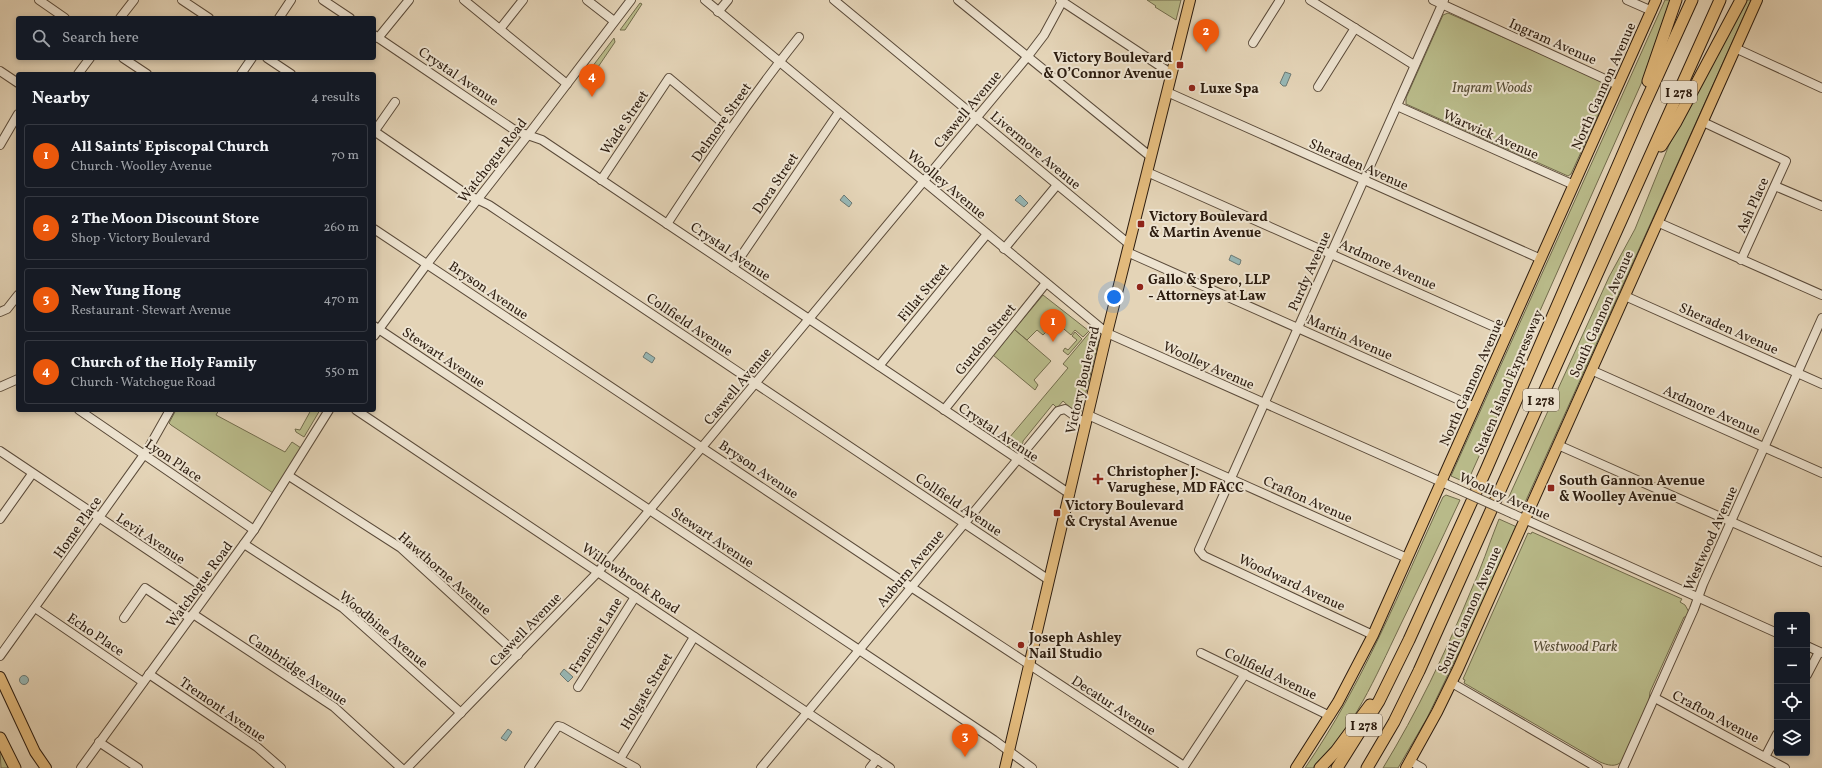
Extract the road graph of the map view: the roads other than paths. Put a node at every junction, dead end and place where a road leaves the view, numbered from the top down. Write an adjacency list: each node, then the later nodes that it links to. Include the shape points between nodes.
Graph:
1 (38, 0): 30 (street)
2 (134, 0): 31 (street)
3 (182, 0): 32 (street)
4 (291, 0): 33 (street)
5 (323, 0): 34 (street)
6 (409, 0): 38 (street)
7 (464, 0): 37 (street)
8 (523, 0): 37 (street)
9 (587, 0): 35 (street)
10 (631, 0): 35 (street, Watchogue Road)
11 (705, 0): 29 (street, Woolley Avenue)
12 (728, 0): 29 (street)
13 (834, 0): 66 (street, Livermore Avenue)
14 (958, 0): 42 (street)
15 (1061, 0): 42 (street, Caswell Avenue, via 1044,35); 54 (street)
16 (1190, 0): 54 (main road, Victory Boulevard)
17 (1280, 0): 40 (street)
18 (1310, 0): 36 (street)
19 (1433, 0): 27 (street, Ingram Avenue)
20 (1627, 0): 28 (street)
21 (1656, 0): 28 (main road, North Gannon Avenue)
22 (1676, 0): 63 (highway, via 1646,87)
23 (1692, 0): 63 (highway, Staten Island Expressway / I 278)
24 (1720, 0): 78 (highway, I 278)
25 (1741, 0): 78 (highway, via 1676,122)
26 (1757, 0): 41 (main road, South Gannon Avenue)
27 (1443, 2): 48 (street, Purdy Avenue); 57 (street, Ingram Avenue)
28 (1652, 11): 57 (main road, North Gannon Avenue)
29 (718, 12): 47 (street, Woolley Avenue)
30 (62, 16)
31 (122, 16)
32 (205, 16)
33 (280, 16)
34 (347, 16)
35 (614, 21): 56 (street, Watchogue Road)
36 (1355, 28): 48 (street); 58 (street)
37 (500, 30): 56 (street)
38 (376, 36): 71 (street, Crystal Avenue, via 516,131)
39 (799, 37): 47 (street, Delmore Street)
40 (1253, 43)
41 (1735, 48): 59 (street); 67 (main road, South Gannon Avenue)
42 (1028, 56): 66 (street, Caswell Avenue); 73 (street)
43 (88, 60): 50 (street)
44 (127, 60): 51 (street)
45 (251, 60): 52 (street)
46 (270, 60): 53 (street)
47 (779, 62): 64 (street, Woolley Avenue); 69 (street, Delmore Street)
48 (1414, 65): 62 (street, Purdy Avenue)
49 (0, 71): 55 (street)
50 (80, 72)
51 (144, 72)
52 (242, 72)
53 (288, 72)
54 (1172, 74): 60 (main road, Victory Boulevard)
55 (16, 82)
56 (567, 84): 71 (street, Watchogue Road)
57 (1618, 85): 80 (main road, North Gannon Avenue)
58 (1318, 86)
59 (1822, 88)
60 (1167, 92): 73 (main road, Victory Boulevard); 76 (street, Sheraden Avenue)
61 (395, 102): 68 (street)
62 (1397, 106): 76 (street, Purdy Avenue); 80 (street, Warwick Avenue)
63 (1642, 110): 167 (highway, Staten Island Expressway / I 278, via 1486,470)
64 (838, 112): 77 (street, Woolley Avenue); 94 (street, Dora Street)
65 (16, 117): 72 (street)
66 (976, 118): 77 (street, Caswell Avenue); 79 (street, Livermore Avenue)
67 (1702, 122): 81 (street, Ash Place, via 1786,161); 84 (main road, South Gannon Avenue)
68 (376, 128)
69 (730, 129): 75 (street, Wade Street, via 669,78); 85 (street, Delmore Street)
70 (376, 132): 82 (street, Collfield Avenue)
71 (528, 135): 75 (street, Crystal Avenue, via 542,140); 82 (street, Watchogue Road)
72 (0, 145)
73 (1151, 157): 74 (main road, Victory Boulevard)
74 (1147, 172): 89 (main road, Victory Boulevard); 90 (street, Ardmore Avenue)
75 (601, 180): 85 (street, Crystal Avenue)
76 (1364, 180): 90 (street, Purdy Avenue); 91 (street, Sheraden Avenue)
77 (923, 181): 87 (street, Woolley Avenue); 100 (street, Caswell Avenue)
78 (1638, 184): 183 (highway, I 278, via 1419,671)
79 (1057, 185): 88 (street); 89 (street, Livermore Avenue)
80 (1574, 185): 91 (main road, North Gannon Avenue)
81 (1775, 186): 83 (street); 92 (street, Ash Place)
82 (477, 199): 93 (street, Watchogue Road); 110 (street, Collfield Avenue)
83 (1822, 206)
84 (1657, 222): 92 (street); 97 (main road, South Gannon Avenue)
85 (667, 224): 94 (street, Crystal Avenue)
86 (376, 230): 93 (street, Bryson Avenue)
87 (987, 234): 88 (street, Woolley Avenue); 106 (street, Fillat Street)
88 (1004, 248): 95 (street, Woolley Avenue)
89 (1128, 248): 102 (street, Martin Avenue); 104 (main road, Victory Boulevard)
90 (1332, 254): 102 (street, Purdy Avenue); 105 (street, Ardmore Avenue)
91 (1541, 259): 105 (main road, North Gannon Avenue)
92 (1742, 260): 96 (street)
93 (427, 264): 103 (street, Watchogue Road); 122 (street, Bryson Avenue)
94 (733, 268): 100 (street, Crystal Avenue)
95 (1046, 284): 104 (street, Woolley Avenue); 115 (street, Gurdon Street)
96 (1822, 295)
97 (1625, 296): 107 (main road, South Gannon Avenue); 108 (street, Sheraden Avenue)
98 (16, 297): 99 (street)
99 (0, 312)
100 (809, 318): 106 (street, Crystal Avenue); 110 (street, Caswell Avenue)
101 (1822, 318): 108 (street, Westwood Avenue)
102 (1298, 328): 113 (street, Purdy Avenue); 114 (street, Martin Avenue)
103 (376, 330): 133 (street, Stewart Avenue)
104 (1107, 333): 113 (street, Woolley Avenue); 120 (main road, Victory Boulevard)
105 (1508, 333): 114 (main road, North Gannon Avenue)
106 (879, 366): 115 (street, Crystal Avenue)
107 (1591, 370): 121 (main road, South Gannon Avenue); 123 (street, Ardmore Avenue)
108 (1797, 373): 111 (street, Sheraden Avenue); 123 (street, Westwood Avenue)
109 (16, 380): 112 (street)
110 (756, 383): 122 (street, Caswell Avenue); 138 (street, Collfield Avenue)
111 (1822, 384)
112 (0, 387)
113 (1264, 403): 130 (street, Purdy Avenue); 131 (street, Woolley Avenue)
114 (1475, 407): 131 (main road, North Gannon Avenue)
115 (944, 410): 126 (street, Crystal Avenue)
116 (82, 412): 125 (street, Lyon Place)
117 (169, 412): 125 (street, Home Place)
118 (328, 412): 129 (street, Watchogue Road)
119 (359, 412): 144 (street, Willowbrook Road)
120 (1087, 420): 126 (street, Auburn Avenue, via 1065,408 1058,411); 130 (street, Crafton Avenue); 132 (main road, Victory Boulevard)
121 (1558, 445): 136 (main road, South Gannon Avenue); 137 (street)
122 (702, 447): 133 (street, Caswell Avenue); 146 (street, Bryson Avenue)
123 (1765, 447): 127 (street, Ardmore Avenue); 137 (street, Westwood Avenue)
124 (0, 451): 128 (street, Levit Avenue)
125 (144, 455): 135 (street, Home Place); 139 (street, Lyon Place)
126 (1018, 461): 132 (street, Crystal Avenue); 138 (street, Auburn Avenue)
127 (1822, 473)
128 (32, 474): 134 (street); 135 (street, Levit Avenue)
129 (289, 476): 139 (street, Watchogue Road); 160 (street, Hawthorne Avenue, via 401,548)
130 (1230, 479): 141 (street, Purdy Avenue, via 1200,546); 142 (street, Crafton Avenue)
131 (1441, 482): 136 (street, Woolley Avenue, bridge); 142 (main road, North Gannon Avenue)
132 (1070, 494): 145 (main road, Victory Boulevard)
133 (650, 510): 144 (street, Caswell Avenue); 157 (street, Stewart Avenue)
134 (0, 519)
135 (99, 519): 147 (street, Levit Avenue); 150 (street, Home Place)
136 (1525, 519): 149 (street, Woolley Avenue); 169 (main road, South Gannon Avenue)
137 (1731, 521): 143 (street); 149 (street, Westwood Avenue)
138 (964, 523): 145 (street, Collfield Avenue); 146 (street, Auburn Avenue)
139 (254, 530): 140 (street, Watchogue Road)
140 (244, 544): 147 (street, Watchogue Road); 173 (street, Woodbine Avenue, via 343,608)
141 (1200, 552): 154 (street, Woodward Avenue)
142 (1407, 558): 154 (main road, North Gannon Avenue)
143 (1822, 562)
144 (598, 572): 148 (street, Willowbrook Road); 160 (street, Caswell Avenue)
145 (1049, 580): 162 (main road, Victory Boulevard)
146 (910, 587): 157 (street, Auburn Avenue); 162 (street, Bryson Avenue)
147 (209, 592): 151 (street, Watchogue Road)
148 (635, 597): 155 (street, Willowbrook Road); 170 (street, Francine Lane)
149 (1698, 597): 153 (street, Woolley Avenue); 171 (street, Westwood Avenue)
150 (35, 608): 161 (street, Home Place); 168 (street, Echo Place)
151 (191, 616): 152 (street, Cambridge Avenue, via 145,588); 164 (street, Watchogue Road); 190 (street, Cambridge Avenue, via 334,707)
152 (124, 618)
153 (1774, 632)
154 (1373, 635): 174 (main road, North Gannon Avenue)
155 (694, 637): 172 (street, Willowbrook Road); 180 (street, Holgate Street)
156 (1810, 648): 159 (street)
157 (859, 650): 172 (street, Auburn Avenue); 178 (street, Stewart Avenue)
158 (1201, 653): 165 (street, Collfield Avenue)
159 (1820, 653): 163 (street)
160 (518, 655): 173 (street, Caswell Avenue)
161 (0, 656)
162 (1030, 664): 178 (main road, Victory Boulevard); 184 (street, Decatur Avenue)
163 (1810, 670)
164 (149, 674): 168 (street, Watchogue Road); 189 (street, Tremont Avenue, via 257,747)
165 (1246, 674): 174 (street, Collfield Avenue); 184 (street)
166 (0, 677): 186 (main road, via 33,747)
167 (1389, 681): 200 (highway); 201 (highway, Staten Island Expressway / I 278)
168 (143, 682): 177 (street, Watchogue Road)
169 (1452, 683): 182 (main road, South Gannon Avenue); 203 (street)
170 (578, 687)
171 (1655, 698): 179 (street, Crafton Avenue); 204 (street, Westwood Avenue)
172 (807, 712): 181 (street, Willowbrook Road); 194 (street, Auburn Avenue)
173 (461, 713): 191 (street, Caswell Avenue)
174 (1330, 716): 199 (main road, North Gannon Avenue)
175 (0, 738): 185 (highway)
176 (1774, 740): 179 (street)
177 (99, 742): 187 (street, Watchogue Road); 188 (street)
178 (1009, 752): 197 (main road, Victory Boulevard); 198 (street, Stewart Avenue)
179 (1765, 757): 205 (street, Crafton Avenue)
180 (620, 759): 192 (street, via 558,726); 193 (street)
181 (877, 759): 195 (street); 196 (street, Willowbrook Road)
182 (1408, 764): 202 (street)
183 (1369, 766)
184 (1184, 767)
185 (15, 768)
186 (46, 768)
187 (81, 768)
188 (138, 768)
189 (281, 768)
190 (401, 768)
191 (407, 768)
192 (530, 768)
193 (636, 768)
194 (761, 768)
195 (870, 768)
196 (890, 768)
197 (1005, 768)
198 (1032, 768)
199 (1296, 768)
200 (1320, 768)
201 (1337, 768)
202 (1422, 768)
203 (1598, 768)
204 (1623, 768)
205 (1785, 768)

